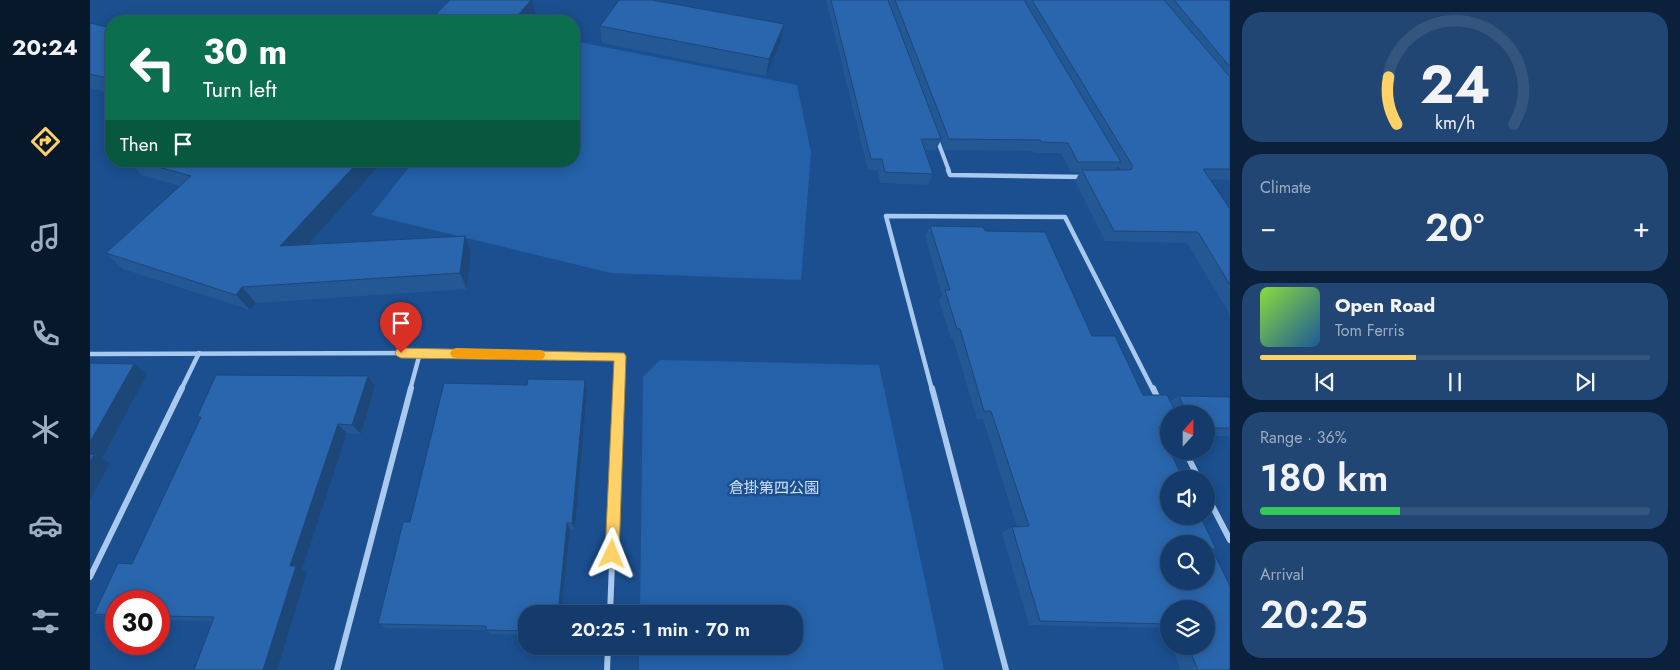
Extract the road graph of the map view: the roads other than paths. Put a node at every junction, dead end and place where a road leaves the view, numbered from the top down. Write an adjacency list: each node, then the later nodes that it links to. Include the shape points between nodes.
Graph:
1 (933, 129): 2 (street, via 950,175)
2 (1092, 177)
3 (200, 353): 4 (street); 5 (street); 9 (street)
4 (420, 353): 10 (street, via 620,356); 12 (street)
5 (90, 354)
6 (1160, 402): 14 (street, via 1065,217 886,216)
7 (1215, 511): 8 (street)
8 (1230, 540)
9 (90, 577)
10 (610, 605)
11 (608, 655): 13 (street)
12 (337, 670)
13 (608, 670)
14 (1006, 670)

